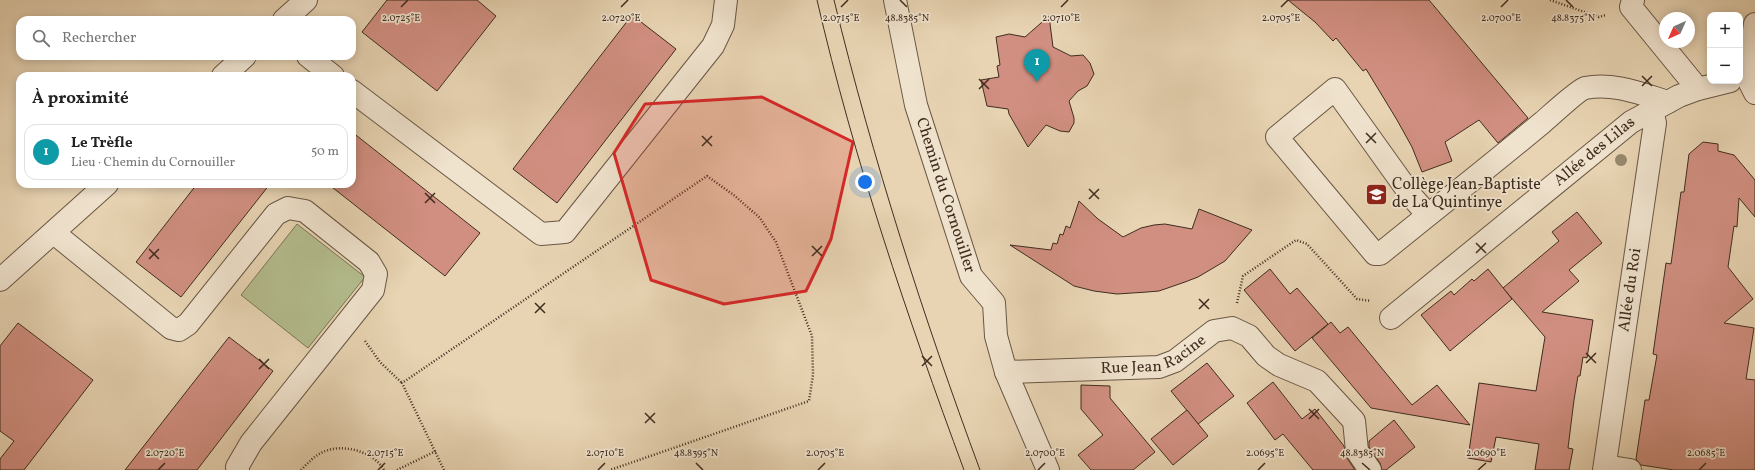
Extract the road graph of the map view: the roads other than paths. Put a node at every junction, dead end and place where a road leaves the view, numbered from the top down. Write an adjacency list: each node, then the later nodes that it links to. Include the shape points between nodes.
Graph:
1 (306, 0): 5 (street)
2 (726, 0): 14 (street, via 724,25 713,46 565,232 541,234)
3 (895, 0): 21 (street, Chemin du Cornouiller, via 916,105 971,276 994,303 996,336)
4 (1632, 4): 13 (street)
5 (288, 16)
6 (1755, 24): 11 (street)
7 (241, 60): 9 (street)
8 (313, 60): 10 (street)
9 (228, 72)
10 (328, 72)
11 (1743, 82)
12 (1730, 84): 13 (street, Allée des Lilas)
13 (1698, 89): 15 (street, Allée des Lilas)
14 (356, 94)
15 (1660, 106): 17 (street, via 1622,89 1583,88); 20 (street, Allée des Lilas, via 1631,122); 22 (street, Allée du Roi)
16 (103, 188): 18 (street)
17 (1428, 215): 17 (street, via 1380,254 1375,254 1277,137 1336,89 1413,198)
18 (54, 233): 19 (street); 23 (street, via 171,328 179,330 188,324 276,214 288,208 305,210 369,262 376,274 373,290 251,444 237,467)
19 (0, 280)
20 (1391, 318)
21 (1006, 372): 24 (street, Chemin du Cornouiller); 25 (street, Rue Jean Racine, via 1159,366 1175,361 1214,331 1232,328 1248,336 1266,356 1279,365 1317,381 1354,421 1357,450)
22 (1605, 468): 26 (street)
23 (238, 470)
24 (1048, 470)
25 (1370, 470)
26 (1630, 470)

